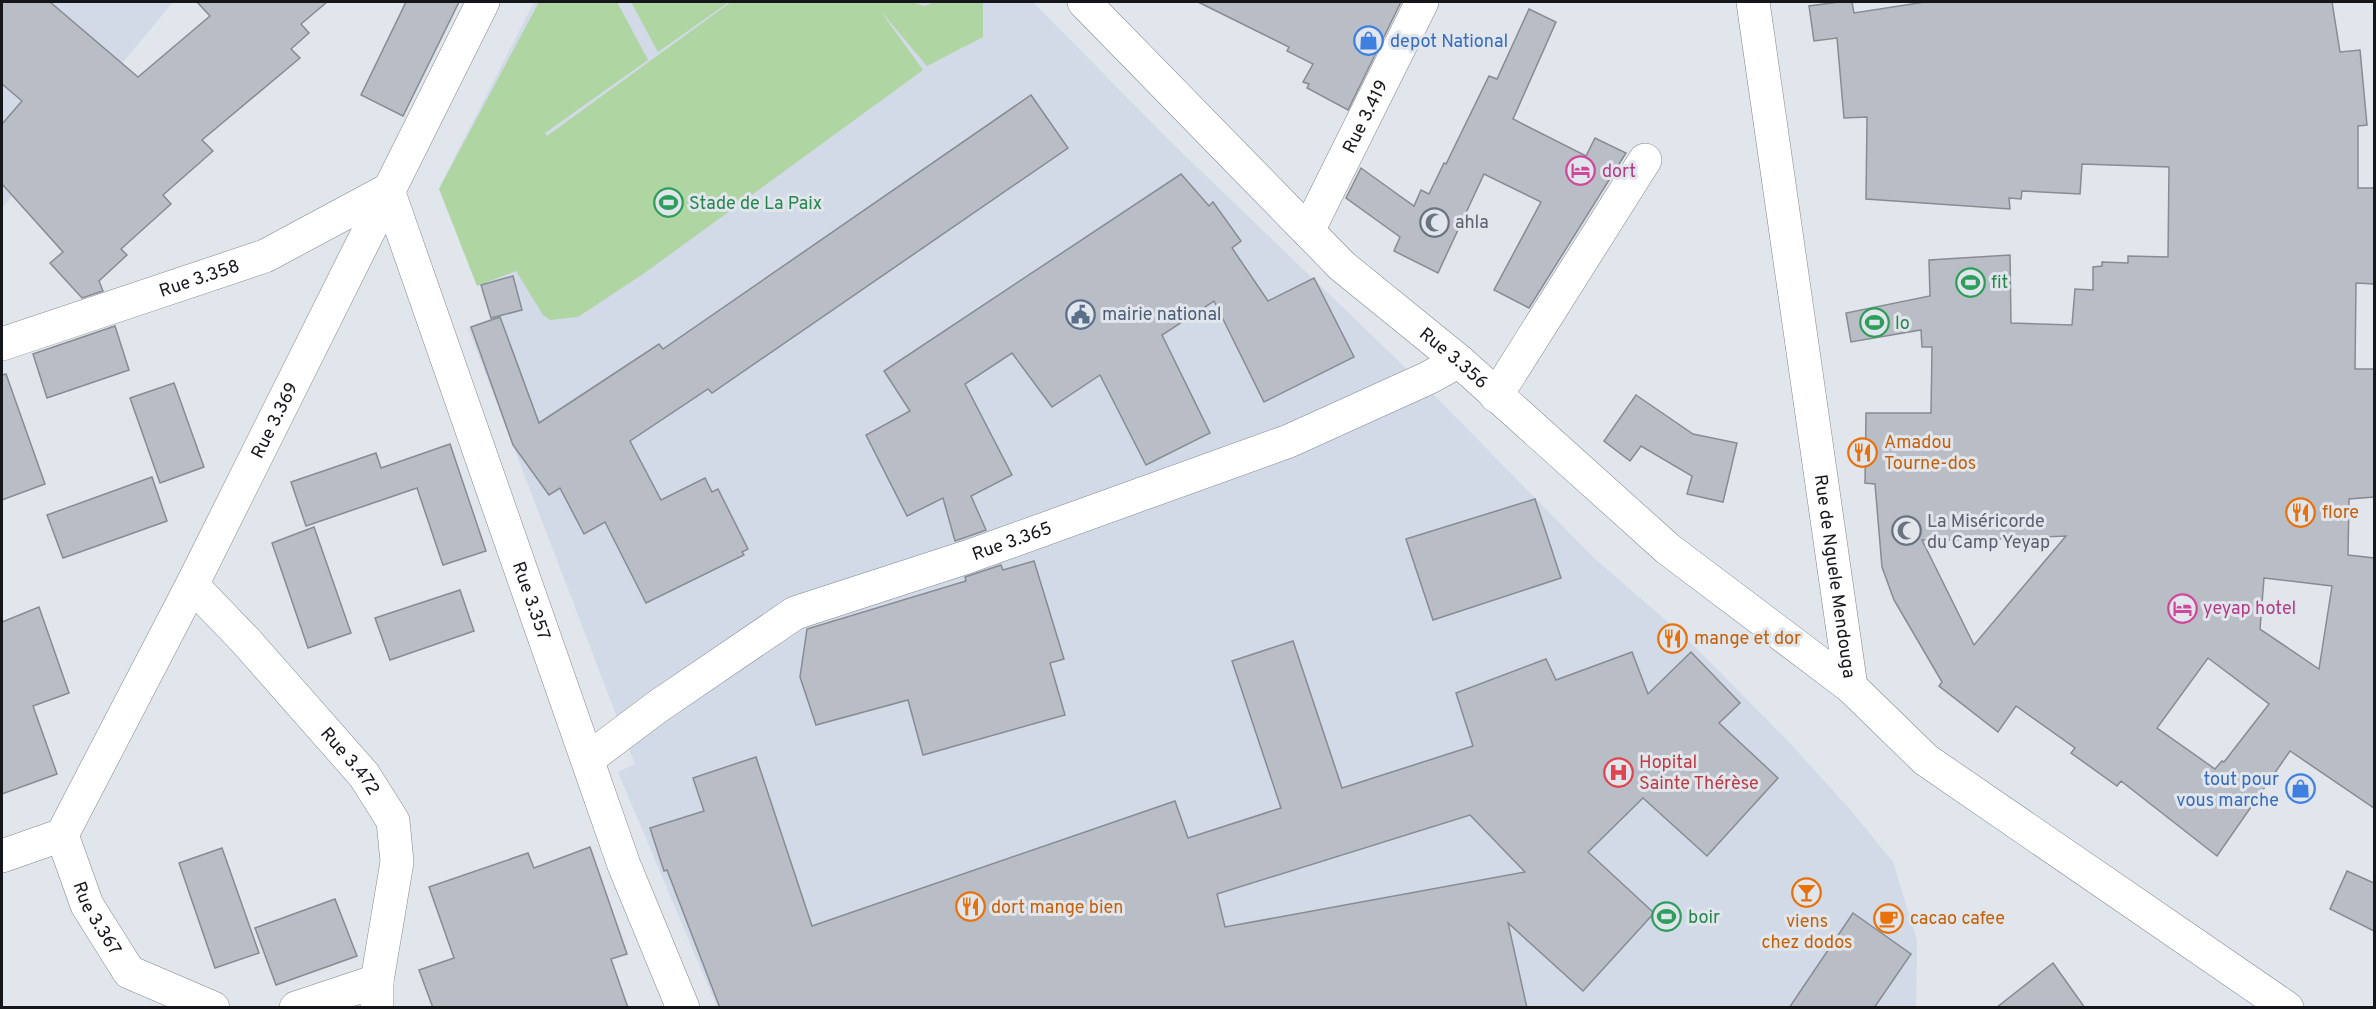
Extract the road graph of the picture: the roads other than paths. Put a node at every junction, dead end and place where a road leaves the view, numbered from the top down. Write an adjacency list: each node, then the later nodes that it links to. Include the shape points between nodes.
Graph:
1 (483, 2): 6 (street, Rue 3.369)
2 (1084, 2): 7 (street, Rue 3.356)
3 (1422, 2): 7 (street, Rue 3.419)
4 (1753, 2): 12 (street, Rue de Nguele Mendouga)
5 (1645, 160): 10 (street)
6 (388, 190): 8 (street, Rue 3.358, via 266,256); 11 (street, Rue 3.369); 13 (street, Rue 3.357)
7 (1308, 231): 9 (street, Rue 3.356, via 1342,266)
8 (2, 344)
9 (1459, 361): 10 (street, Rue 3.356); 13 (street, Rue 3.365, via 1289,441 978,553 795,613)
10 (1497, 396): 12 (street, Rue 3.356, via 1668,549)
11 (192, 585): 14 (street, Rue 3.369); 16 (street, Rue 3.472, via 364,775 393,821 397,862)
12 (1851, 687): 20 (street, Rue de Nguele Mendouga, via 1926,760)
13 (588, 759): 19 (street, Rue 3.357, via 624,865)
14 (62, 835): 15 (street); 17 (street, Rue 3.367, via 87,905 129,972)
15 (2, 856)
16 (377, 994): 18 (street)
17 (213, 1008)
18 (296, 1008)
19 (683, 1008)
20 (2287, 1008)

